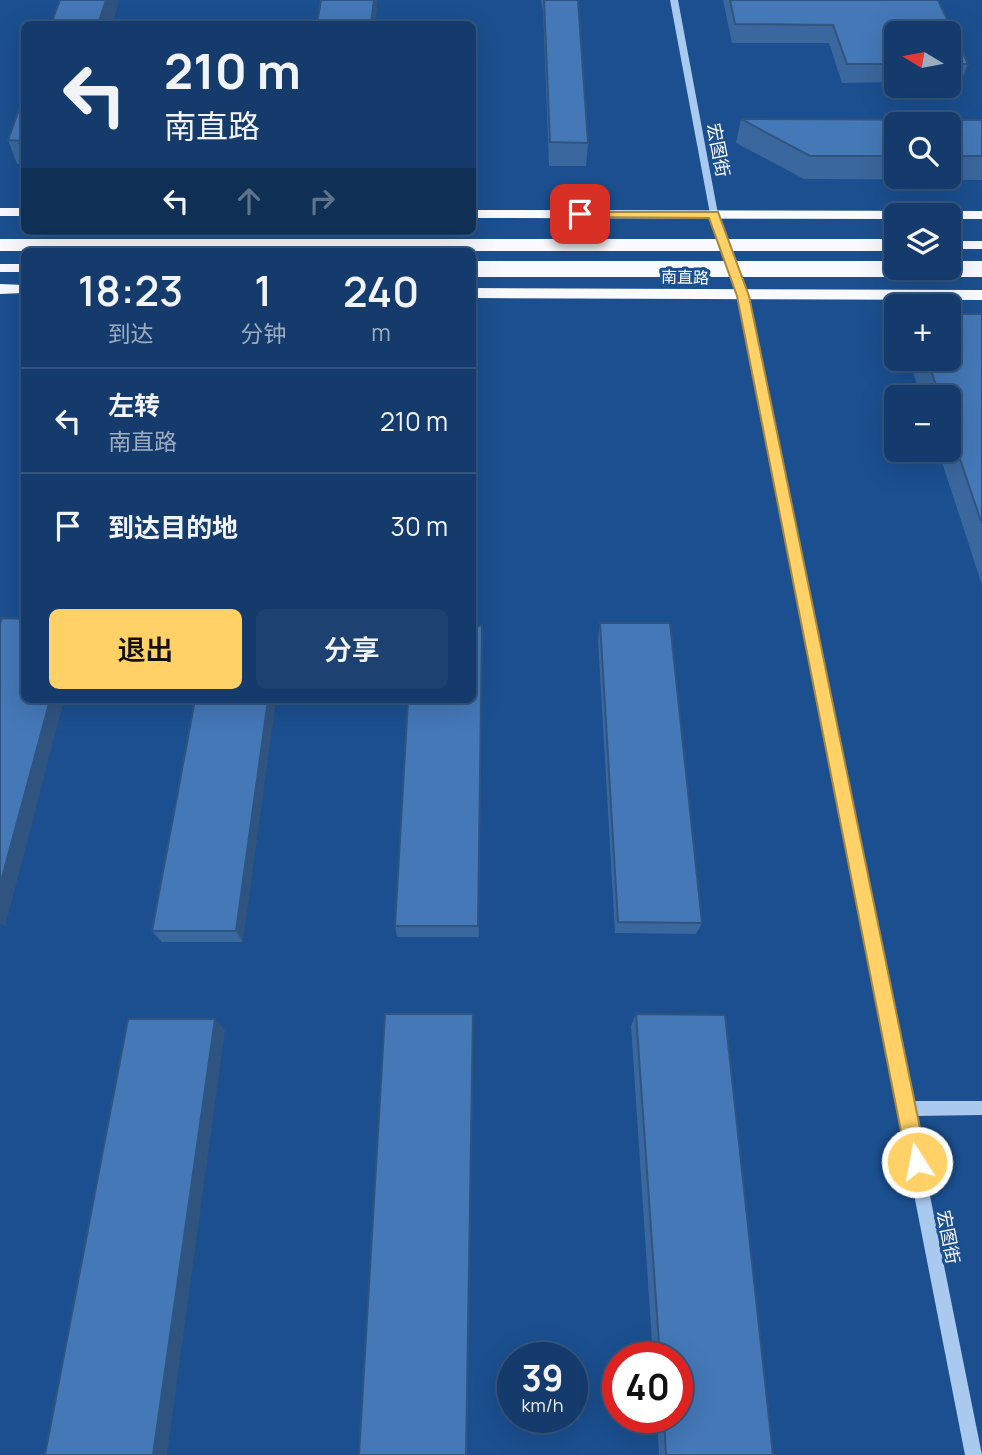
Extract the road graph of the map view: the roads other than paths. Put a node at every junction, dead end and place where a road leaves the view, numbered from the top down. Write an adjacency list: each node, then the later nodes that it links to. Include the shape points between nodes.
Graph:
1 (674, 0): 5 (street, 宏图街)
2 (0, 212): 3 (highway)
3 (21, 212)
4 (476, 214): 5 (highway)
5 (714, 215): 6 (highway); 21 (street, 宏图街)
6 (884, 215)
7 (961, 215): 8 (highway)
8 (982, 215)
9 (0, 245): 10 (highway, bridge)
10 (884, 245)
11 (961, 245): 12 (highway)
12 (982, 245)
13 (0, 268): 14 (highway)
14 (21, 268)
15 (476, 269): 16 (highway, bridge)
16 (982, 269)
17 (0, 289): 18 (highway)
18 (21, 289)
19 (476, 293): 21 (highway, 南直路)
20 (982, 295): 21 (highway, 南直路)
21 (743, 296): 23 (street, 宏图街)
22 (982, 1108): 23 (street)
23 (906, 1109): 24 (street, 宏图街)
24 (974, 1455)

